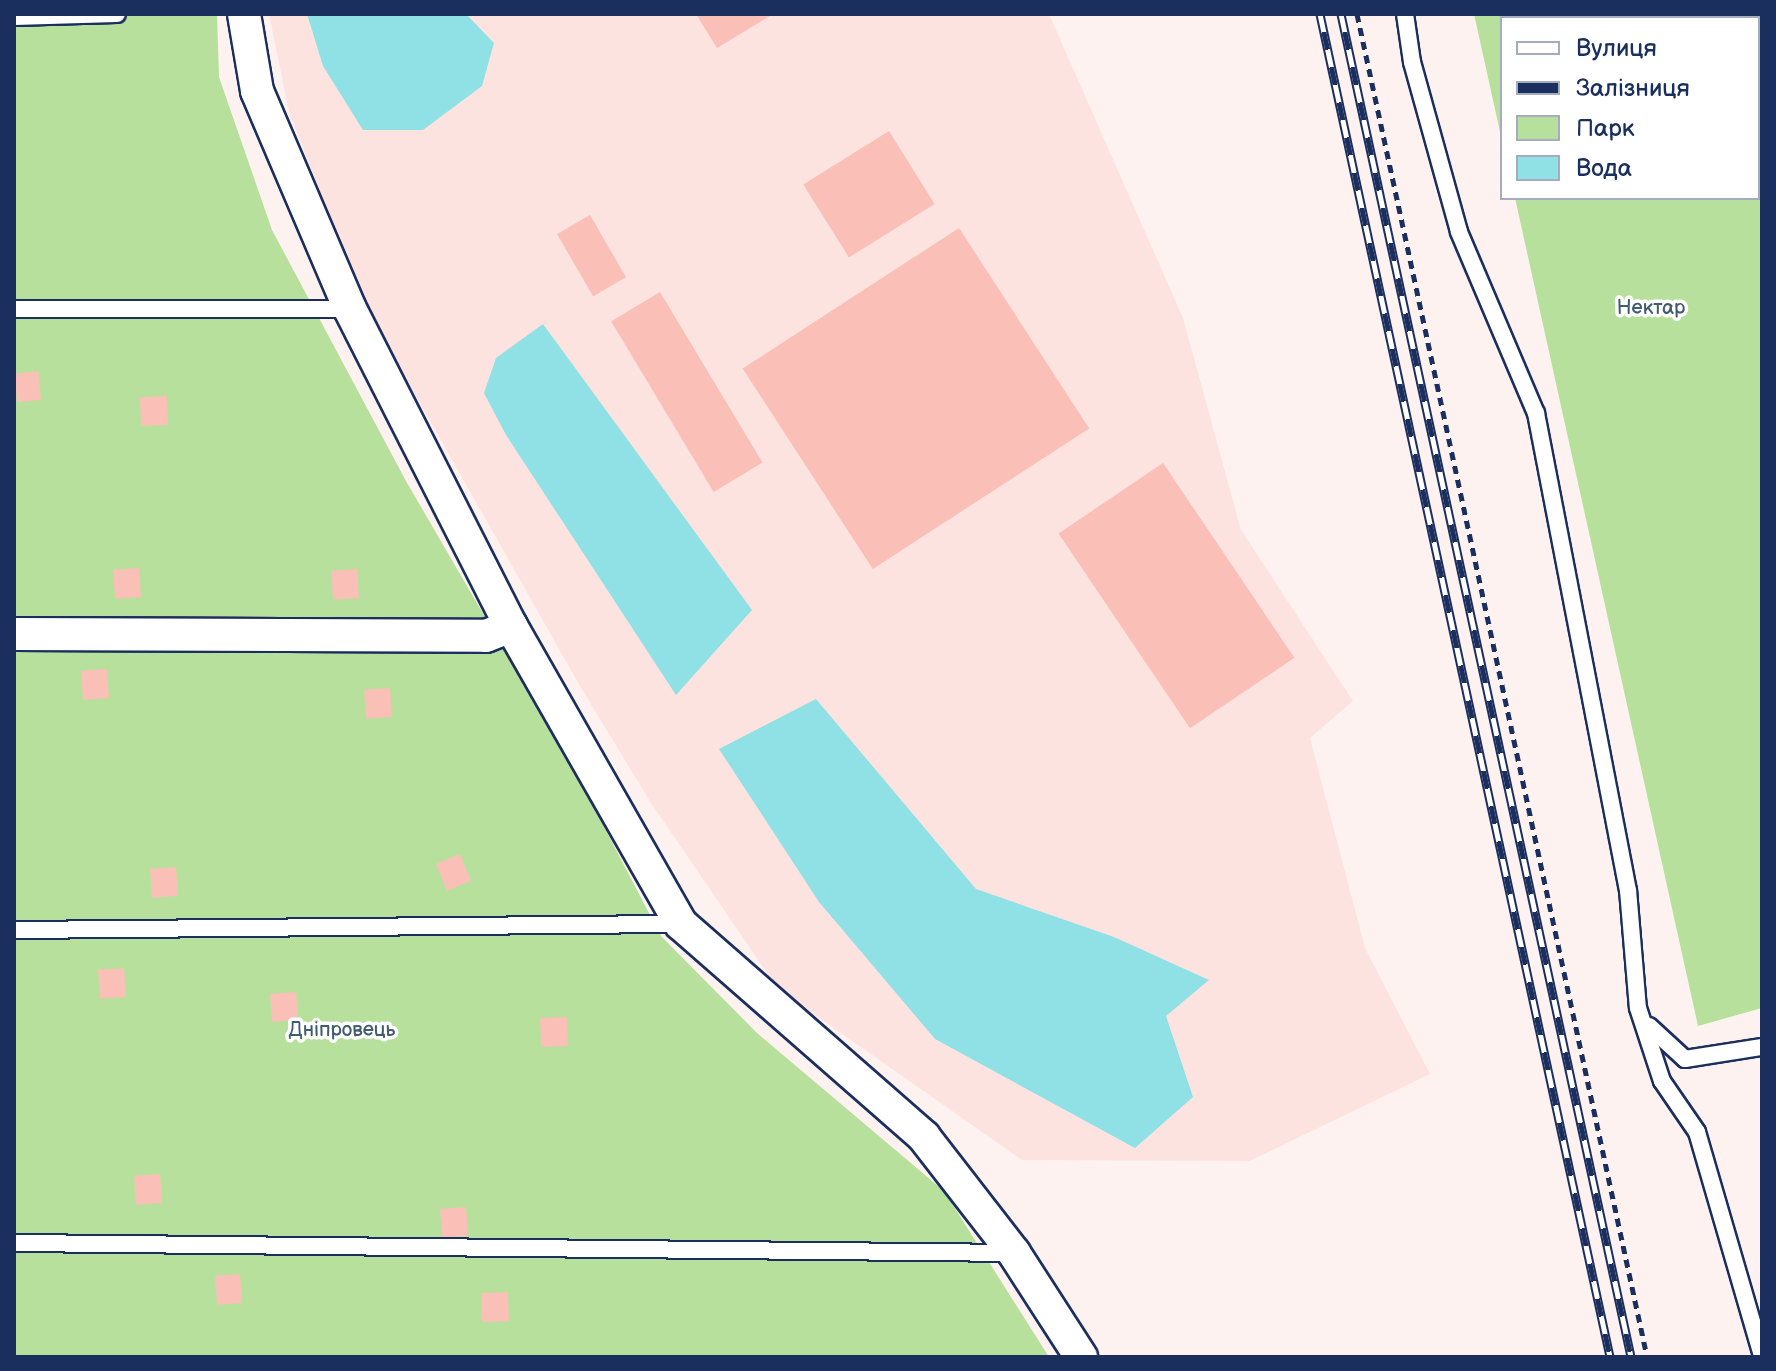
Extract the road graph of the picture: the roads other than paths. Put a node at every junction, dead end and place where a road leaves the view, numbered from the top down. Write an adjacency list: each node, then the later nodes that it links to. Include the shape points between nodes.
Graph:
1 (117, 14): 4 (lane)
2 (244, 14): 6 (street, via 257,91)
3 (1405, 14): 11 (lane, via 1412,62 1459,232 1536,413 1628,890)
4 (14, 17)
5 (14, 309): 6 (lane)
6 (350, 309): 7 (street)
7 (511, 626): 8 (street, via 486,636); 9 (street)
8 (14, 634)
9 (681, 924): 10 (lane); 14 (street, via 924,1137)
10 (14, 930)
11 (1638, 1008): 12 (lane, via 1657,1039 1685,1059); 15 (lane, via 1662,1081 1697,1132)
12 (1762, 1047)
13 (14, 1243): 14 (lane)
14 (1014, 1253): 16 (street)
15 (1762, 1356)
16 (1081, 1357)

